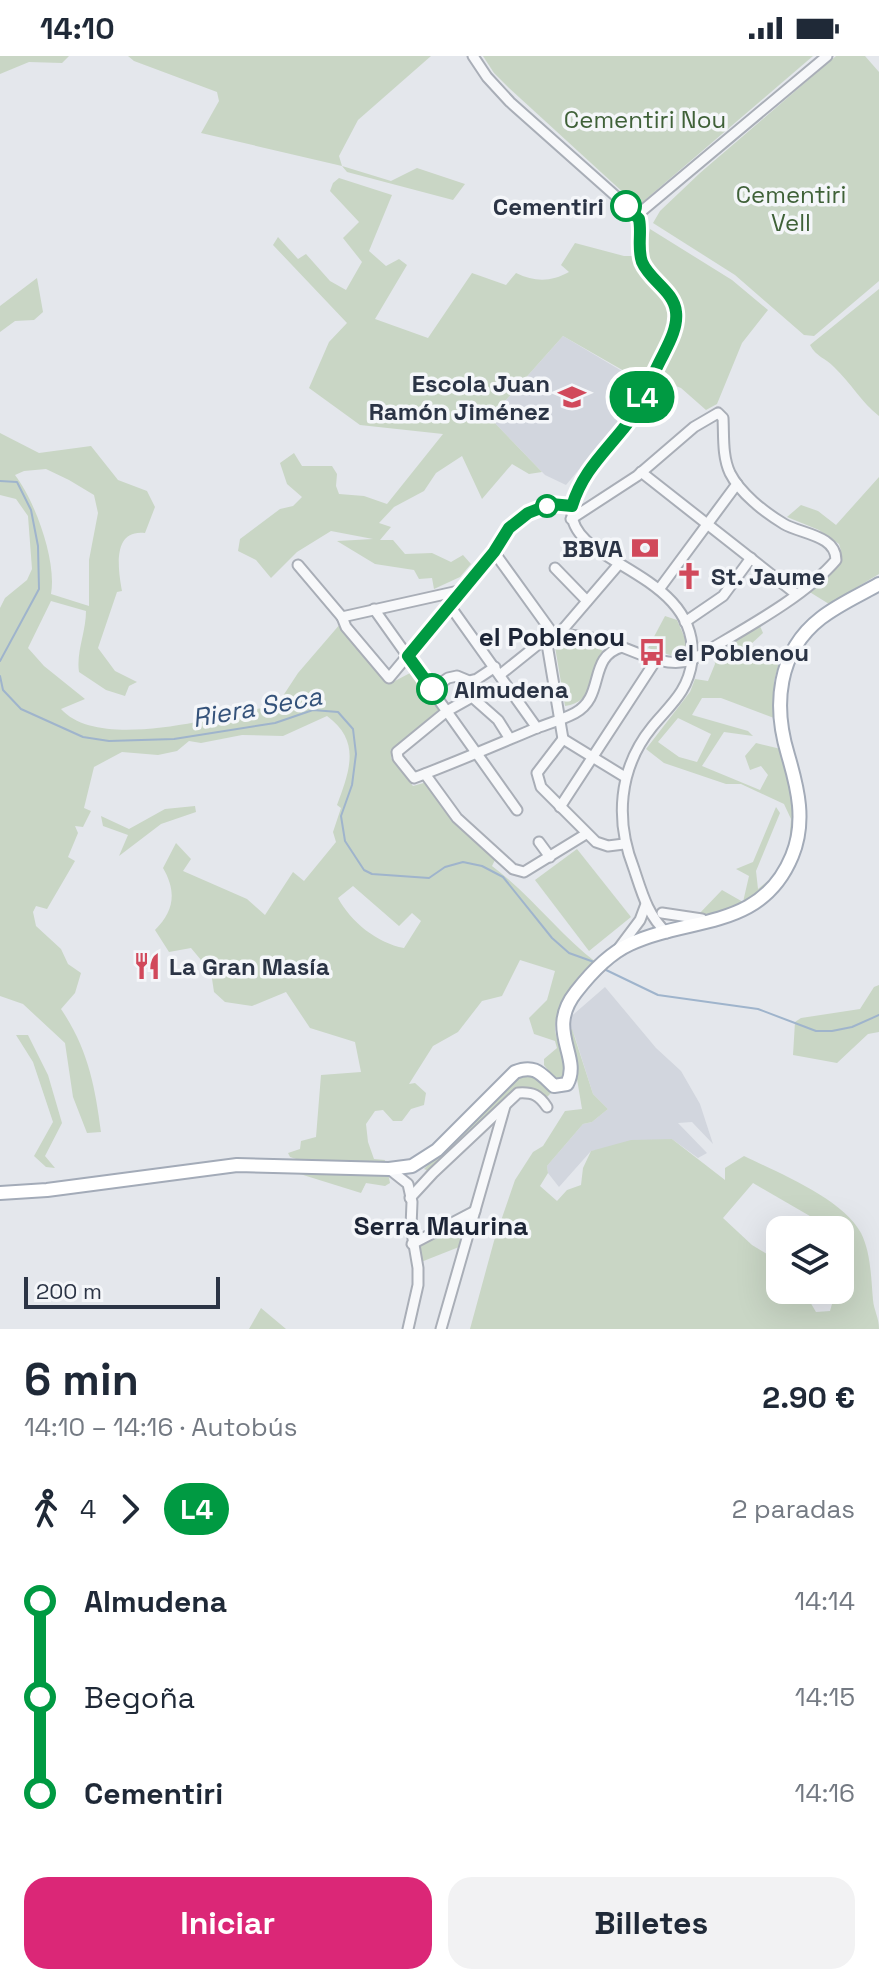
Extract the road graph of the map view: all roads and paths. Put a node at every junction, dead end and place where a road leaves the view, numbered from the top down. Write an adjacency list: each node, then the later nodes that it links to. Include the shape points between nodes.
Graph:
1 (473, 56): 3 (street, via 510,102)
2 (827, 56): 3 (street)
3 (637, 215): 6 (street, via 641,260 672,298 677,321 635,413 593,462)
4 (641, 472): 5 (street, via 718,413 729,472); 7 (street); 8 (street)
5 (737, 484): 8 (street); 17 (street, via 784,524 827,541 836,553 826,572)
6 (572, 506): 7 (street); 9 (street, via 551,504 528,513 509,528)
7 (571, 519): 11 (street, via 581,536)
8 (707, 524): 10 (street); 15 (street)
9 (494, 552): 16 (street); 23 (street)
10 (751, 558): 17 (street); 22 (street, via 723,596)
11 (619, 564): 15 (street); 18 (street)
12 (298, 565): 21 (street)
13 (555, 568): 18 (street)
14 (879, 584): 48 (main road, via 821,618 787,662 779,707 800,803 796,846 767,893)
15 (660, 588): 22 (street)
16 (463, 590): 19 (street); 20 (street)
17 (796, 594): 27 (street)
18 (587, 601): 23 (street)
19 (450, 606): 25 (street); 28 (street)
20 (374, 609): 21 (street); 25 (street)
21 (342, 617): 25 (street, via 389,678)
22 (685, 622): 27 (street)
23 (552, 635): 24 (street); 28 (street); 31 (street)
24 (622, 647): 26 (street); 31 (street, via 600,661 591,697 576,712)
25 (408, 656): 29 (street)
26 (656, 660): 27 (street); 36 (street)
27 (692, 660): 38 (street, via 677,702 651,728)
28 (498, 671): 29 (street, via 469,681 448,678); 32 (street)
29 (432, 689): 30 (street)
30 (447, 711): 33 (street, via 472,697); 35 (street); 37 (street, via 397,752 414,778)
31 (558, 719): 32 (street); 34 (street)
32 (537, 728): 33 (street)
33 (510, 739): 35 (street)
34 (563, 739): 36 (street); 39 (street, via 537,773 541,787)
35 (477, 754): 37 (street); 40 (street)
36 (593, 757): 38 (street); 39 (street)
37 (425, 774): 44 (street, via 457,818 513,869 524,872)
38 (625, 777): 43 (street)
39 (560, 807): 41 (street)
40 (517, 810)
41 (586, 834): 43 (street, via 608,846); 44 (street)
42 (539, 842): 44 (street)
43 (624, 844): 45 (street)
44 (550, 857)
45 (642, 891): 46 (street); 47 (street)
46 (646, 904): 49 (street); 50 (street)
47 (662, 913): 48 (street); 49 (street)
48 (725, 918): 49 (main road)
49 (667, 933): 50 (main road)
50 (616, 952): 53 (main road, via 565,1010 562,1030 571,1073 567,1084 554,1086 532,1068 515,1072)
51 (505, 1106): 52 (street, via 518,1093 530,1092); 56 (street); 60 (street)
52 (547, 1107)
53 (423, 1161): 54 (main road); 56 (street)
54 (406, 1168): 55 (main road); 57 (street)
55 (389, 1169): 57 (street); 58 (main road, via 237,1165)
56 (427, 1176): 57 (street); 59 (street)
57 (408, 1184): 59 (street)
58 (0, 1193)
59 (410, 1198): 61 (street)
60 (475, 1211): 61 (street); 63 (street)
61 (412, 1244): 62 (street, via 418,1285)
62 (408, 1329)
63 (441, 1329)

